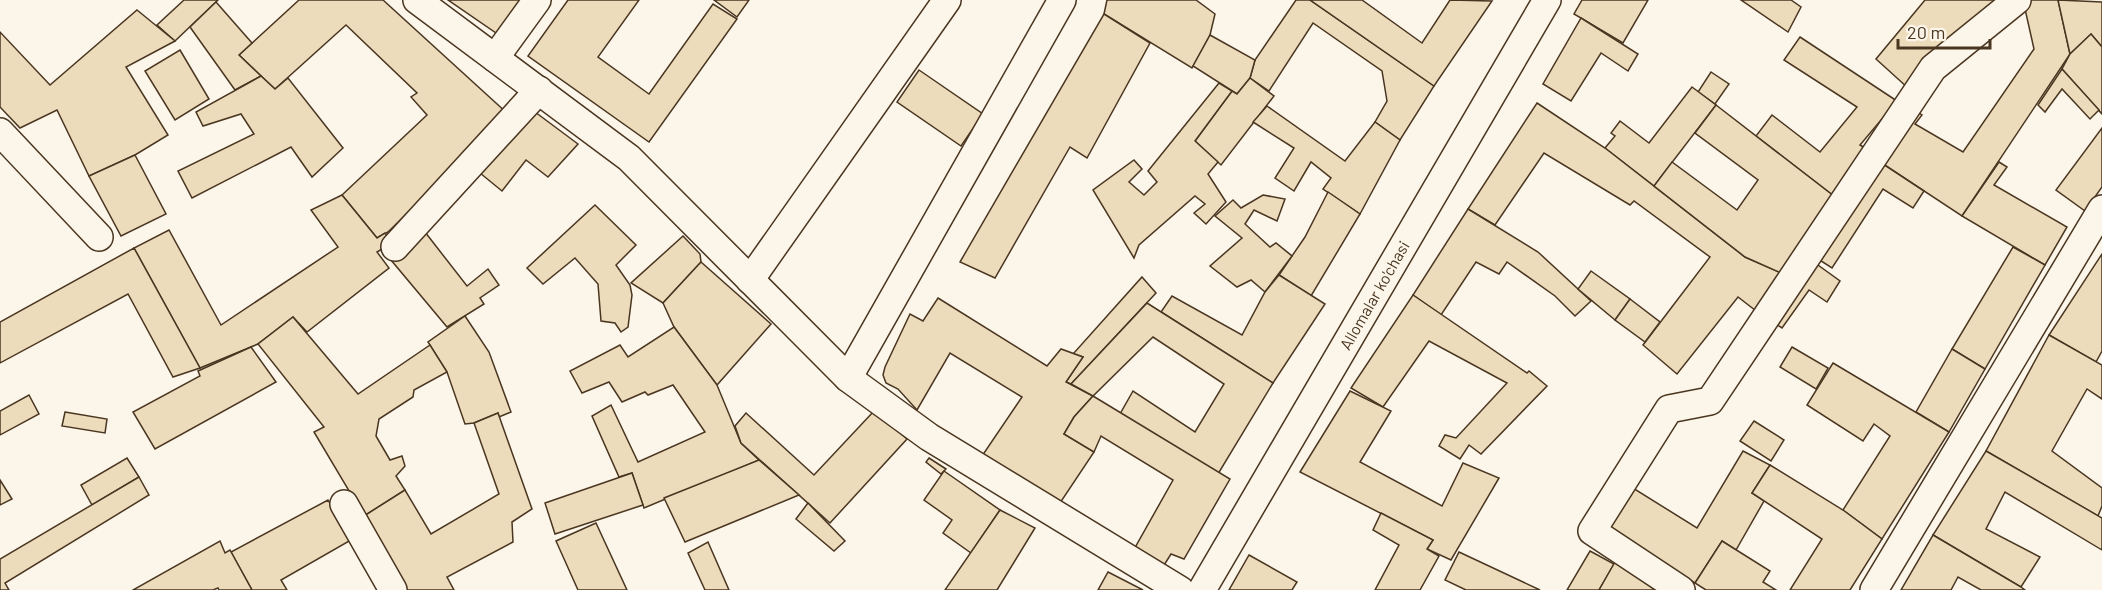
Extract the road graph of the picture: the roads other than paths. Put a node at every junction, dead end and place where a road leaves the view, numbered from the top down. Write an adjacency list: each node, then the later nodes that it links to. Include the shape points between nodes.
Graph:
1 (417, 0): 7 (street)
2 (537, 0): 7 (street)
3 (947, 0): 13 (street)
4 (1062, 0): 14 (street)
5 (1547, 0): 18 (street, Allomalar ko'chasi)
6 (2018, 0): 19 (street, via 1934,68 1710,401 1669,409 1592,531)
7 (495, 58): 8 (street)
8 (539, 90): 12 (street); 13 (street, via 629,158)
9 (0, 132): 11 (street)
10 (2102, 209): 20 (street)
11 (99, 237)
12 (395, 247)
13 (750, 280): 14 (street)
14 (848, 378): 17 (street, via 929,436)
15 (344, 504): 16 (street)
16 (393, 590)
17 (1179, 590)
18 (1202, 590)
19 (1682, 590)
20 (1874, 590)

